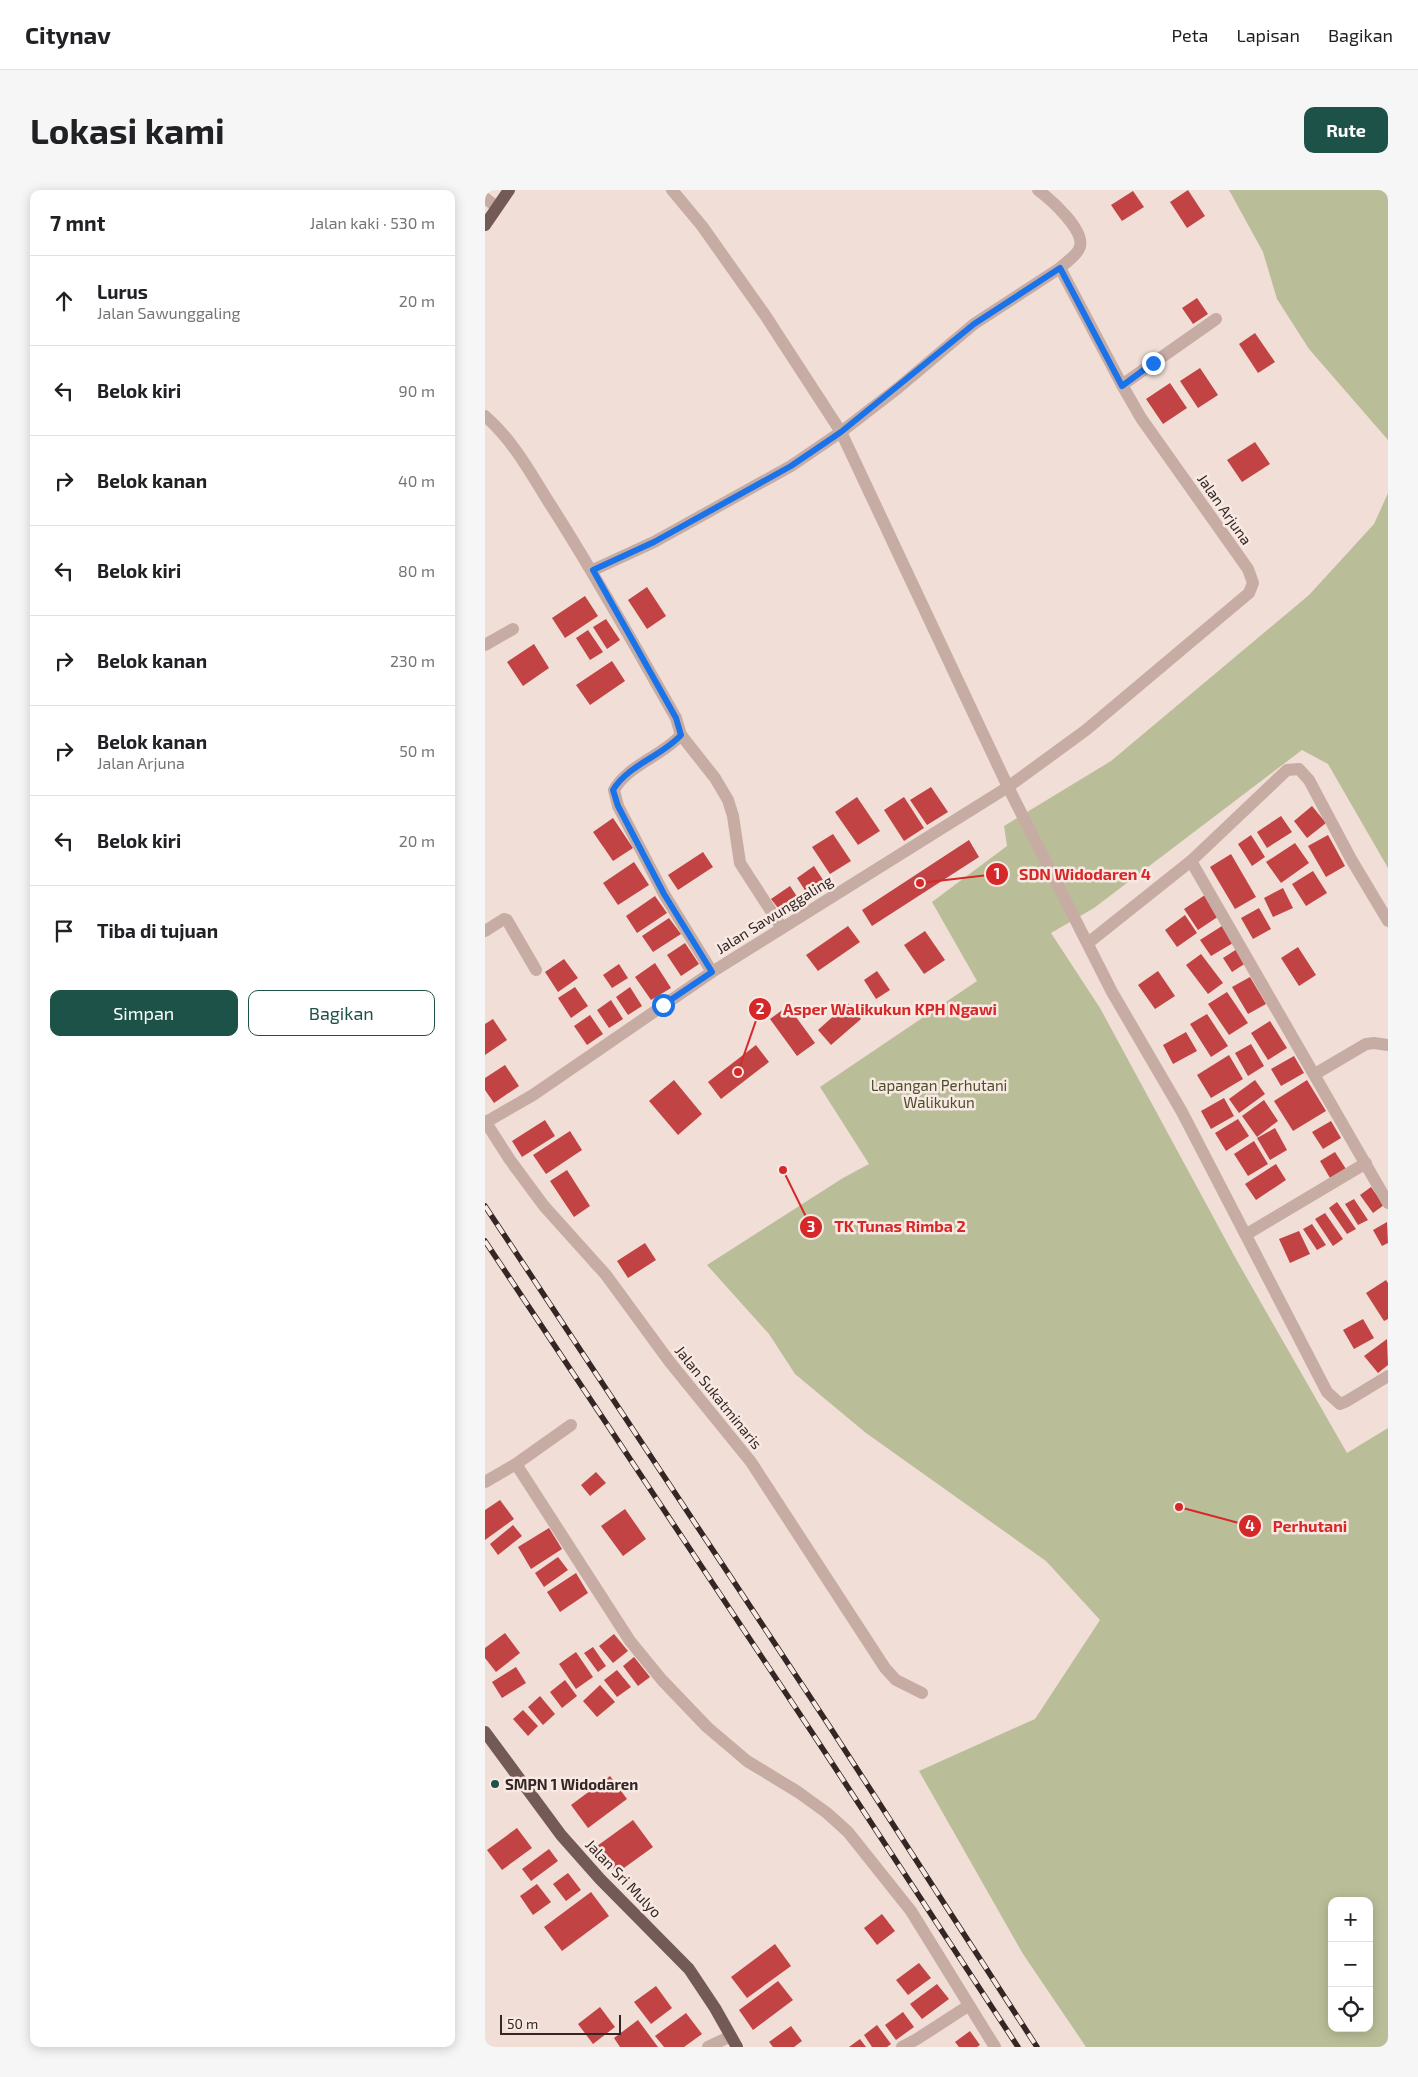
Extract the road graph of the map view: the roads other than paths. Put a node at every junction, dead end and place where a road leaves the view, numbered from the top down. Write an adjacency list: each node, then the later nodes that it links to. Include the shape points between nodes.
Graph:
1 (509, 190): 5 (main road)
2 (672, 190): 11 (street, via 702,226 753,299)
3 (1038, 190): 7 (street, via 1070,220 1079,236 1079,250)
4 (485, 198): 5 (street)
5 (497, 207): 6 (main road)
6 (485, 225)
7 (1060, 268): 9 (street, Jalan Arjuna); 11 (street, via 974,324)
8 (1216, 319): 9 (street)
9 (1122, 386): 16 (street, Jalan Arjuna, via 1248,569 1253,583 1249,593 1213,625 1086,730)
10 (485, 416): 12 (street, via 517,452)
11 (841, 432): 12 (street, via 791,466 654,542); 16 (street)
12 (593, 570): 15 (street, via 676,718)
13 (513, 629): 14 (street)
14 (485, 645)
15 (681, 735): 19 (street, via 728,800 740,863); 23 (street, via 672,746 620,780 613,790 618,806 664,894)
16 (1008, 787): 19 (street, Jalan Sawunggaling); 21 (street)
17 (1191, 861): 18 (street, via 1287,770 1299,769 1309,780); 21 (street); 25 (street)
18 (1388, 921)
19 (782, 928): 23 (street, Jalan Sawunggaling)
20 (485, 931): 22 (street, via 507,920)
21 (1088, 943): 29 (street)
22 (535, 970)
23 (712, 972): 26 (street, Jalan Sawunggaling, via 533,1095)
24 (1388, 1045): 25 (street, via 1366,1044)
25 (1315, 1074): 27 (street)
26 (485, 1122): 34 (street, Jalan Sukatminaris, via 544,1206 606,1275 669,1361 751,1462 885,1668 896,1680)
27 (1366, 1163): 28 (street); 29 (street)
28 (1388, 1203)
29 (1247, 1234): 30 (street, via 1327,1392 1340,1404)
30 (1388, 1376)
31 (571, 1426): 32 (street)
32 (516, 1464): 33 (street); 36 (street, via 630,1641 662,1680 707,1727 747,1761 798,1792 848,1832 911,1911)
33 (485, 1482)
34 (922, 1693)
35 (485, 1732): 37 (main road, Jalan Sri Mulyo, via 568,1842 689,1970)
36 (968, 2006): 40 (street); 41 (street)
37 (731, 2036): 38 (street); 39 (main road, Jalan Sri Mulyo)
38 (708, 2047)
39 (737, 2047)
40 (902, 2047)
41 (995, 2047)

